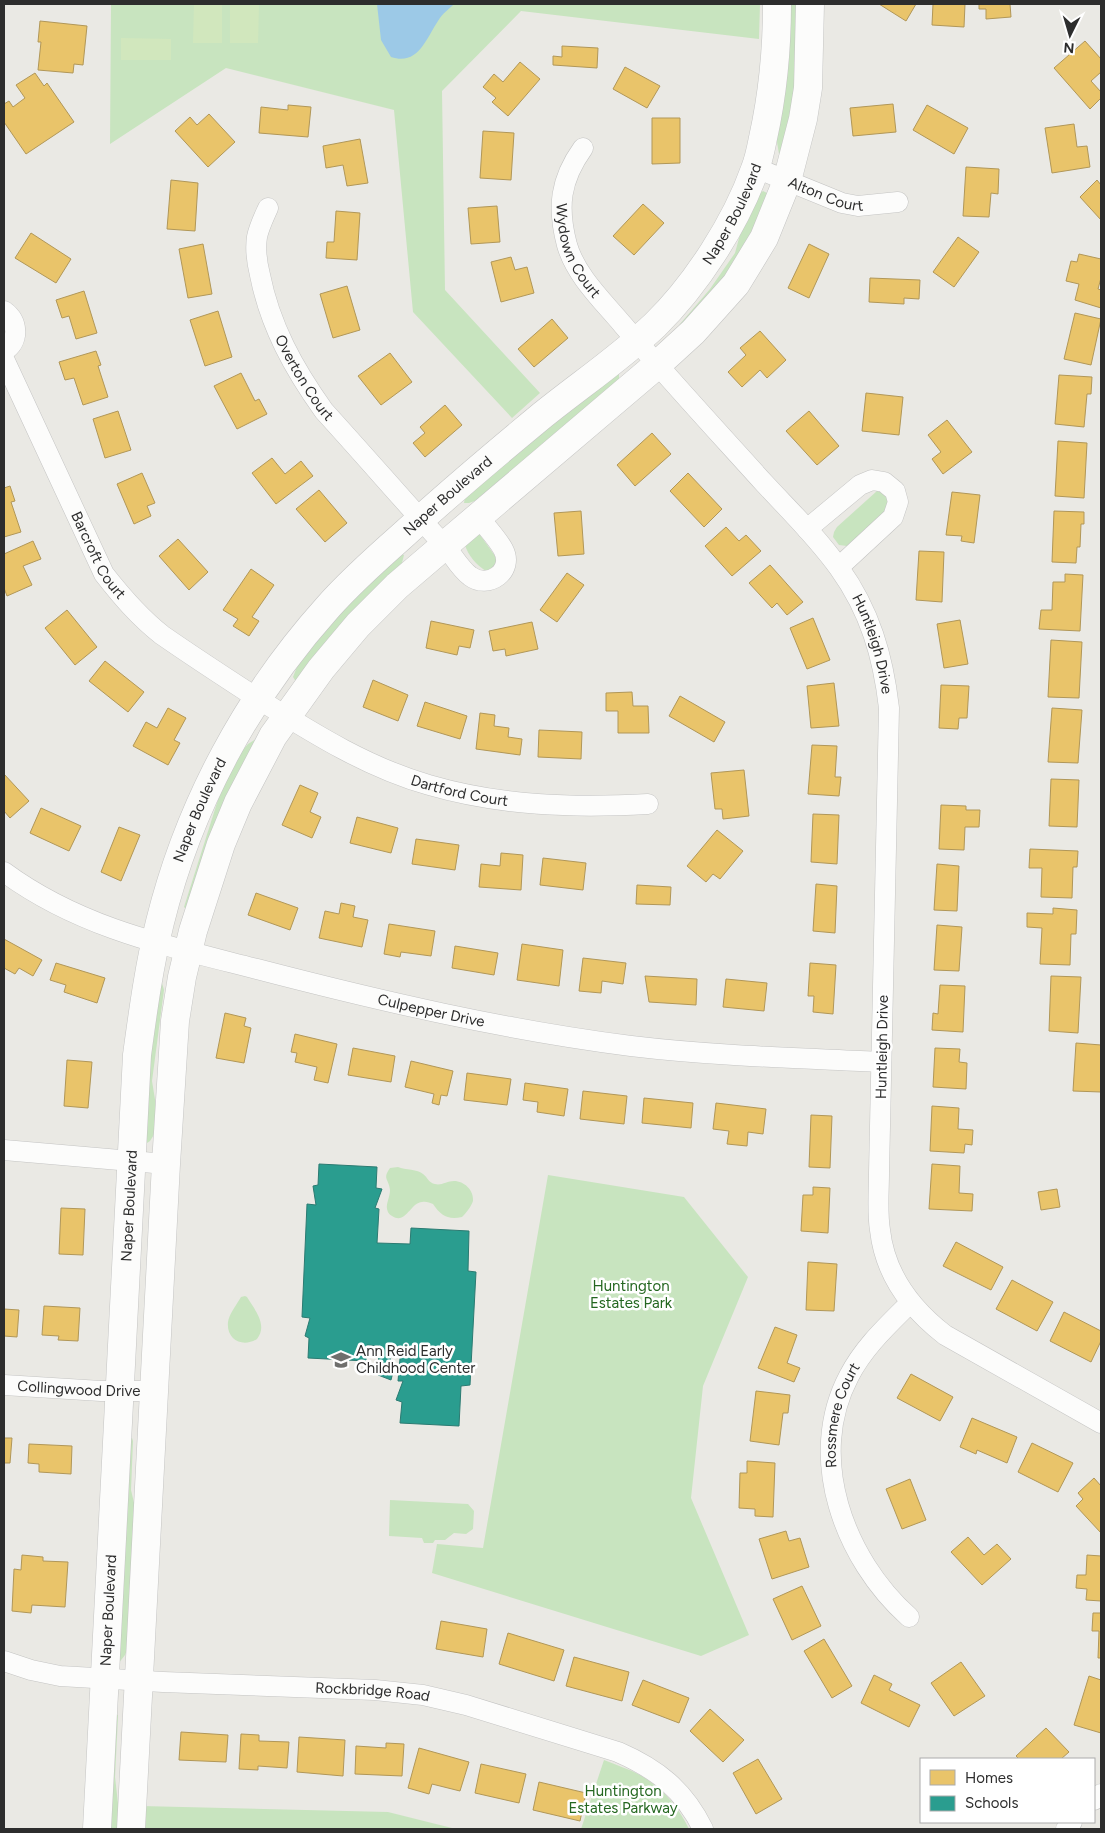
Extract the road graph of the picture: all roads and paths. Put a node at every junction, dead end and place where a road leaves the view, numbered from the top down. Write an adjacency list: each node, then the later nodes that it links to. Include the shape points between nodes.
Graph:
1 (778, 4): 4 (main road, Naper Boulevard, via 771,105)
2 (810, 4): 5 (main road, Naper Boulevard, via 808,88)
3 (583, 148): 9 (street, Wydown Court, via 572,164 562,196 568,246 579,270)
4 (756, 168): 5 (street, Alton Court); 9 (main road, Naper Boulevard, via 730,226 703,267 669,310)
5 (787, 180): 6 (street, Alton Court, via 842,203 858,206); 12 (main road, Naper Boulevard, via 764,238 736,284 694,332)
6 (898, 202)
7 (268, 208): 14 (street, Overton Court, via 257,238 256,258 264,299 278,337 324,410)
8 (4, 311): 10 (street, via 16,330 12,344)
9 (636, 341): 12 (street, Wydown Court); 14 (main road, Naper Boulevard)
10 (4, 351)
11 (4, 358): 18 (street, Barcroft Court, via 104,574 144,621)
12 (658, 364): 13 (main road, Naper Boulevard); 15 (street, Huntleigh Drive)
13 (478, 516): 16 (main road, Naper Boulevard); 16 (street, Overton Court, via 504,550 506,559 500,575 493,580 477,580)
14 (420, 520): 16 (street, Overton Court); 18 (main road, Naper Boulevard, via 329,605)
15 (807, 528): 17 (street, Huntleigh Drive); 17 (street, via 860,485 872,480 884,482 895,491 898,502 893,517)
16 (444, 545): 19 (main road, Naper Boulevard, via 358,625)
17 (838, 567): 24 (street, Huntleigh Drive, via 869,620 885,676 889,708)
18 (258, 698): 19 (street, Barcroft Court); 22 (main road, Naper Boulevard, via 221,760 191,826)
19 (286, 716): 20 (street, Dartford Court, via 353,756 460,794 545,806); 23 (main road, Naper Boulevard, via 257,764 231,819 203,896)
20 (648, 804)
21 (4, 872): 22 (street, Culpepper Drive, via 39,896 78,916)
22 (155, 943): 23 (street, Culpepper Drive); 26 (main road, Naper Boulevard, via 137,1055)
23 (188, 951): 24 (street, Culpepper Drive, via 382,1001 528,1030 674,1050); 27 (main road, Naper Boulevard, via 175,1021)
24 (881, 1062): 28 (street, Huntleigh Drive, via 879,1228 889,1268)
25 (4, 1150): 26 (street)
26 (132, 1162): 27 (street); 30 (main road, Naper Boulevard)
27 (166, 1164): 31 (main road, Naper Boulevard)
28 (910, 1304): 32 (street, Huntleigh Drive, via 945,1334); 33 (street, Rossmere Court, via 877,1335 848,1376 836,1409 830,1460 838,1504 859,1555 890,1600)
29 (4, 1385): 30 (street, Collingwood Drive)
30 (121, 1391): 31 (street, Collingwood Drive); 35 (main road, Naper Boulevard)
31 (154, 1391): 36 (main road, Naper Boulevard)
32 (1101, 1423)
33 (909, 1616)
34 (4, 1661): 35 (street, Rockbridge Road, via 60,1676)
35 (105, 1678): 36 (street, Rockbridge Road); 37 (main road, Naper Boulevard)
36 (139, 1680): 38 (main road, Naper Boulevard); 39 (street, Rockbridge Road, via 375,1690 423,1695 466,1705 638,1761 679,1791)
37 (97, 1829)
38 (131, 1829)
39 (703, 1829)

